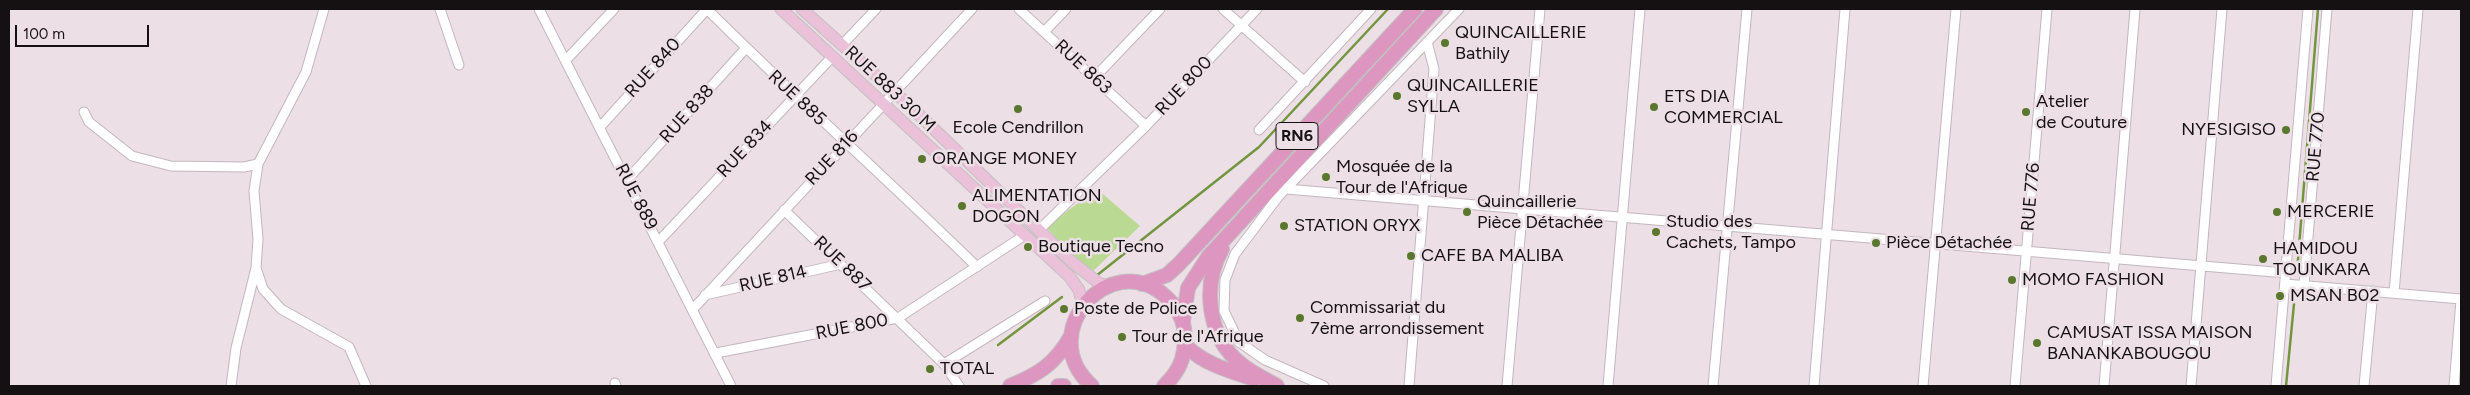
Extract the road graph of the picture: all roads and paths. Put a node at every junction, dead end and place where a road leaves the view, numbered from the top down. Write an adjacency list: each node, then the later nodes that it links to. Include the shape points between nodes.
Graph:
1 (324, 9): 50 (street, via 306,72)
2 (440, 9): 37 (street)
3 (539, 9): 36 (street, RUE 889)
4 (614, 9): 36 (street)
5 (707, 9): 34 (street, RUE 885); 47 (street, RUE 840)
6 (780, 9): 35 (main road)
7 (802, 9): 33 (main road, RUE 883 30 M)
8 (876, 9): 33 (street)
9 (972, 9): 40 (street, RUE 816)
10 (1019, 9): 31 (street, RUE 863)
11 (1066, 9): 31 (street)
12 (1160, 9): 38 (street)
13 (1223, 9): 30 (street)
14 (1256, 9): 30 (street, RUE 800)
15 (1370, 9): 39 (street)
16 (1415, 9): 73 (highway, RN6, via 1179,264 1162,278)
17 (1436, 9): 51 (highway, RN6)
18 (1459, 9): 32 (street)
19 (1540, 9): 56 (street)
20 (1640, 9): 58 (street)
21 (1747, 9): 59 (street)
22 (1845, 9): 62 (street)
23 (1956, 9): 65 (street)
24 (2047, 9): 66 (street, RUE 776)
25 (2134, 9): 67 (street)
26 (2222, 9): 69 (street)
27 (2308, 9): 72 (street)
28 (2327, 9): 76 (street, RUE 770)
29 (2418, 9): 78 (street)
30 (1241, 25): 39 (street); 46 (street, RUE 800)
31 (1044, 32): 38 (street, RUE 863)
32 (1428, 42): 53 (street); 55 (street, via 1434,68)
33 (842, 45): 40 (main road, RUE 883 30 M)
34 (746, 48): 41 (street, RUE 885); 52 (street, RUE 838)
35 (832, 57): 41 (street, RUE 834); 42 (main road)
36 (566, 60): 47 (street, RUE 889)
37 (459, 65)
38 (1094, 78): 46 (street, RUE 863)
39 (1305, 82): 48 (street)
40 (894, 92): 42 (street, RUE 816); 43 (main road, RUE 883 30 M)
41 (795, 96): 49 (street, RUE 885); 64 (street, RUE 834)
42 (884, 103): 45 (main road); 49 (street, RUE 816)
43 (911, 107): 45 (street); 60 (main road, RUE 883 30 M)
44 (84, 112): 50 (street, via 89,122 132,156 171,166 244,167)
45 (900, 119): 63 (main road)
46 (1146, 126): 60 (street, RUE 800)
47 (600, 127): 52 (street, RUE 889)
48 (1259, 130)
49 (846, 143): 57 (street, RUE 816); 70 (street, RUE 885)
50 (258, 164): 71 (street, via 254,190 258,239)
51 (1285, 173): 54 (street); 61 (highway, RN6)
52 (628, 180): 64 (street, RUE 889)
53 (1286, 189): 54 (street); 55 (street)
54 (1278, 197): 101 (street, via 1235,254 1225,280 1224,311 1240,342 1251,351)
55 (1424, 201): 56 (street); 102 (street)
56 (1523, 209): 58 (street); 103 (street)
57 (784, 210): 68 (street, RUE 887); 79 (street, RUE 816)
58 (1622, 218): 59 (street); 104 (street)
59 (1728, 226): 62 (street); 105 (street)
60 (1040, 229): 75 (main road, RUE 883 30 M, via 1087,275 1100,284)
61 (1233, 229): 85 (highway, RN6, via 1208,257 1188,288); 100 (highway, via 1214,262 1210,279 1210,302 1220,338 1240,363)
62 (1825, 234): 65 (street); 106 (street)
63 (1025, 235): 70 (street, RUE 800); 82 (main road, via 1070,277 1079,290)
64 (659, 241): 83 (street, RUE 889)
65 (1934, 244): 66 (street); 107 (street)
66 (2027, 251): 67 (street); 108 (street, RUE 776)
67 (2114, 258): 69 (street); 109 (street)
68 (841, 264): 79 (street, RUE 814); 84 (street, RUE 887)
69 (2201, 266): 72 (street); 110 (street)
70 (977, 267): 84 (street, RUE 800)
71 (256, 268): 90 (street, via 236,348); 91 (street, via 263,289 280,309 349,347)
72 (2286, 273): 74 (street)
73 (1142, 284): 75 (highway); 85 (highway, via 1162,294)
74 (2285, 284): 76 (street); 111 (street)
75 (1111, 286): 82 (highway)
76 (2304, 286): 77 (street)
77 (2373, 291): 78 (street); 112 (street)
78 (2394, 293): 80 (street)
79 (705, 295): 83 (street, RUE 816)
80 (2461, 299): 113 (street)
81 (1045, 300): 89 (street)
82 (1083, 305): 86 (highway, via 1074,320)
83 (693, 308): 88 (street, RUE 889)
84 (898, 318): 88 (street, RUE 800); 89 (street, RUE 887)
85 (1183, 321): 87 (highway)
86 (1071, 336): 94 (highway, via 1050,364 1036,375); 97 (highway, via 1071,352 1076,366)
87 (1186, 346): 98 (highway, via 1182,362); 99 (highway, via 1194,355 1218,367)
88 (716, 353): 92 (street, RUE 889)
89 (944, 364): 93 (street, RUE 887)
90 (231, 386)
91 (366, 386)
92 (731, 386)
93 (959, 386)
94 (1010, 386)
95 (1058, 386): 96 (highway)
96 (1064, 386)
97 (1092, 386)
98 (1164, 386)
99 (1273, 386)
100 (1277, 386)
101 (1324, 386)
102 (1409, 386)
103 (1507, 386)
104 (1608, 386)
105 (1713, 386)
106 (1814, 386)
107 (1922, 386)
108 (2015, 386)
109 (2104, 386)
110 (2191, 386)
111 (2276, 386)
112 (2364, 386)
113 (2454, 386)

